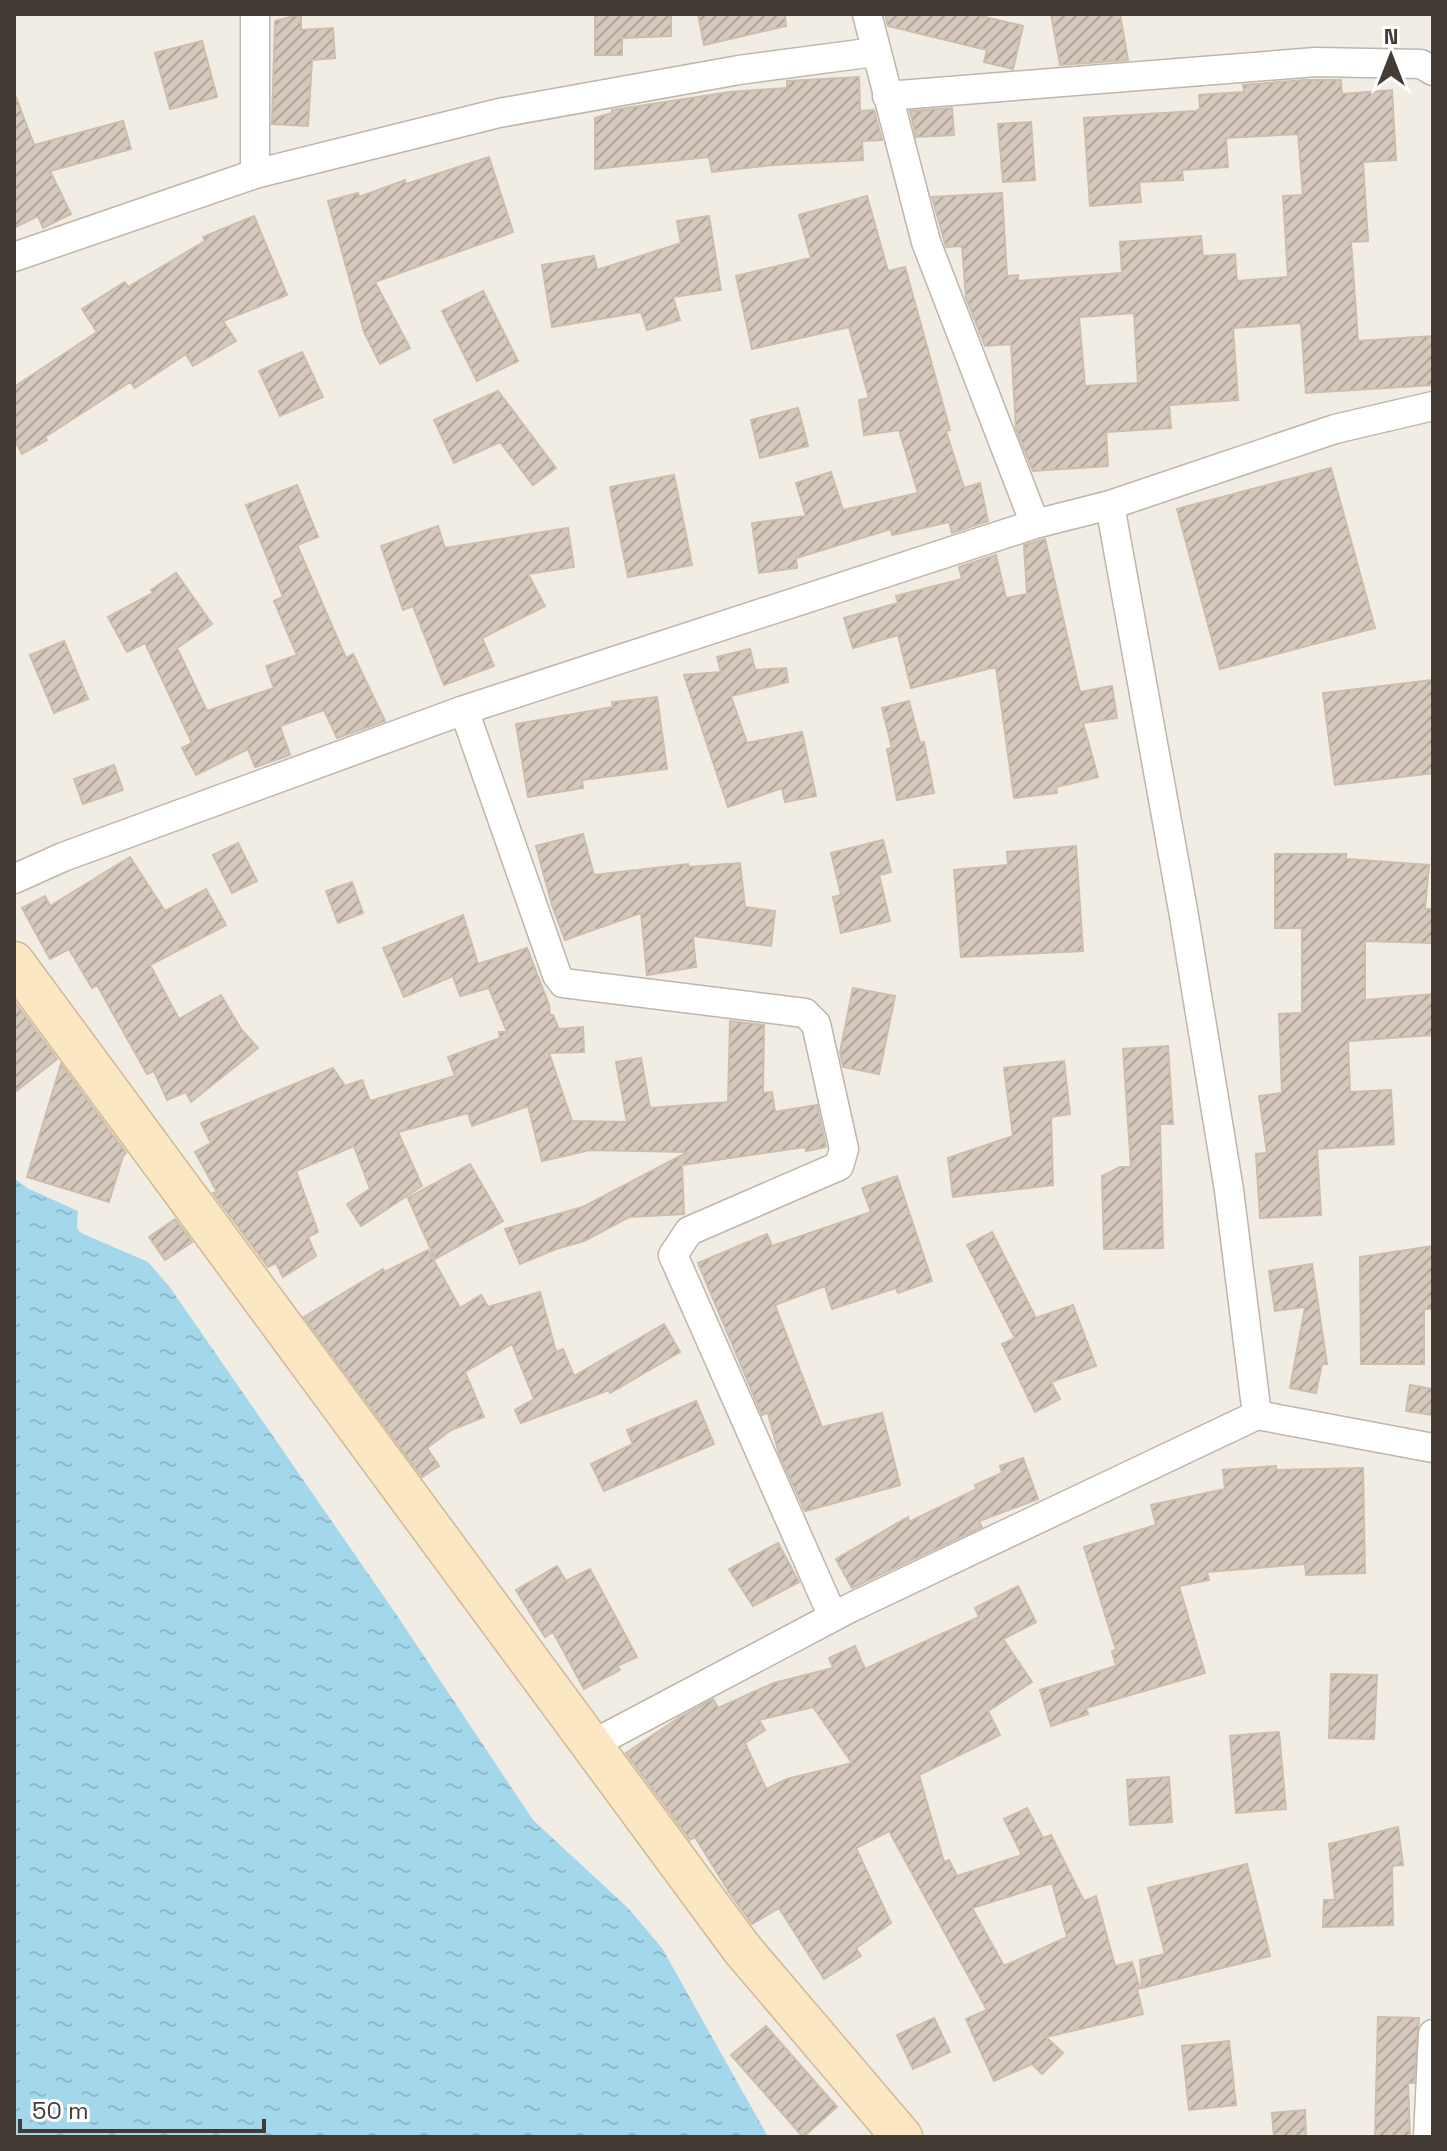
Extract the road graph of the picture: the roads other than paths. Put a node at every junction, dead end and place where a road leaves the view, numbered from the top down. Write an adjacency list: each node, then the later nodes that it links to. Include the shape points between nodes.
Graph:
1 (255, 14): 6 (street)
2 (867, 14): 3 (street)
3 (875, 52): 5 (street); 6 (street, via 739,70 499,113)
4 (1433, 71): 5 (street, via 1421,64 1316,62)
5 (887, 96): 10 (street, via 926,242)
6 (255, 174): 7 (street)
7 (14, 257)
8 (1433, 406): 9 (street, via 1335,429)
9 (1110, 505): 10 (street); 14 (street, via 1224,1159)
10 (1035, 524): 11 (street)
11 (464, 710): 12 (street); 16 (street, via 563,983 805,1013 816,1024 844,1149 839,1166 689,1231 673,1255)
12 (14, 879)
13 (14, 962): 17 (street)
14 (1257, 1415): 15 (street); 16 (street)
15 (1433, 1448)
16 (833, 1617): 17 (street)
17 (593, 1744): 19 (street, via 742,1949)
18 (1433, 2034): 20 (street)
19 (902, 2137)
20 (1428, 2137)

